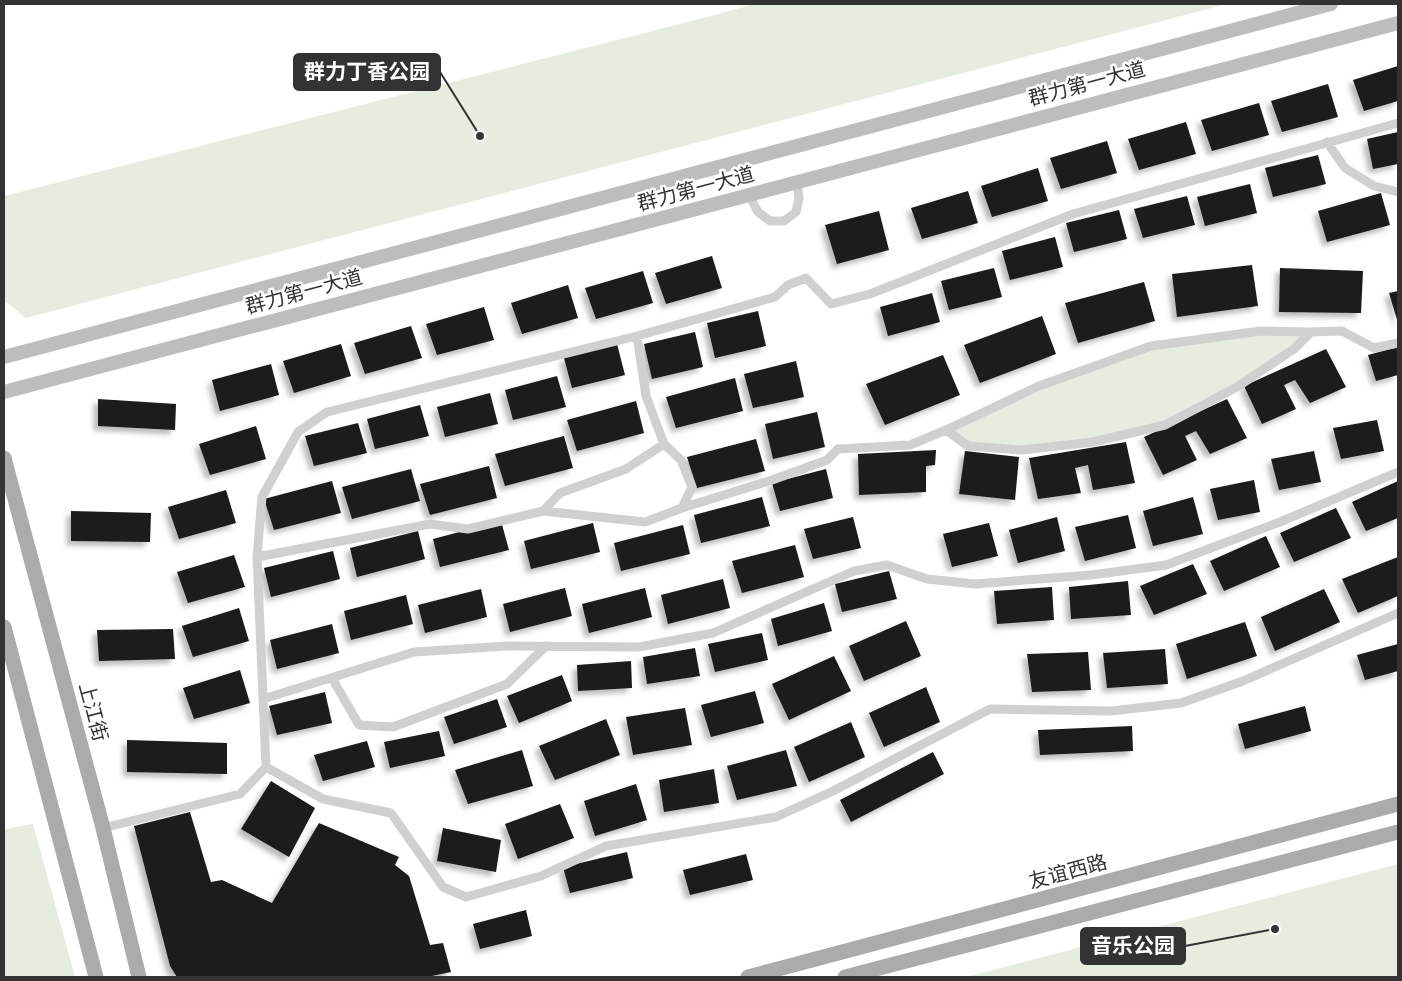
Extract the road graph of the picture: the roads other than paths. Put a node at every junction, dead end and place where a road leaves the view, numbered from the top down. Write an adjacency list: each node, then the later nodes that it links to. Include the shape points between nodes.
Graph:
1 (1331, 4): 11 (main road, 群力第一大道)
2 (1398, 23): 5 (main road, 群力第一大道)
3 (1398, 123): 4 (street)
4 (1327, 142): 6 (street, via 1345,168 1374,186); 9 (street, via 1072,214 860,296 831,304 806,278 788,286 775,297)
5 (797, 182): 7 (main road, 群力第一大道); 7 (street, via 799,198 796,212 784,221 770,221 758,212)
6 (1398, 192)
7 (750, 195): 12 (main road, 群力第一大道)
8 (1311, 332): 10 (street, via 1342,331 1374,348); 13 (street, via 1261,331 1151,346 1039,386); 13 (street, via 1294,348 1237,387 1165,425 1093,442 1022,450 968,446)
9 (637, 336): 14 (street, via 646,396); 19 (street, via 327,412 298,432 262,497)
10 (1398, 343)
11 (4, 357)
12 (4, 392)
13 (946, 430): 17 (street, via 910,445 838,449 827,460)
14 (664, 444): 17 (street, via 681,460 692,487); 18 (street, via 626,469 560,493)
15 (4, 458): 27 (main road, 上江街)
16 (1398, 472): 22 (street, via 1280,522 1166,565 1091,575 975,584 927,579 886,565 854,571 713,633 639,647)
17 (682, 508): 18 (street, via 645,522)
18 (543, 511): 19 (street, via 468,529 430,524)
19 (257, 557): 24 (street)
20 (1398, 613): 25 (street, via 1243,681 1180,703 1111,711 990,709 776,817 606,846 541,876 466,896 443,887 391,813 323,799)
21 (4, 627): 29 (main road)
22 (546, 646): 23 (street, via 414,652); 23 (street, via 507,684 392,727 359,725)
23 (332, 678): 24 (street)
24 (263, 699): 25 (street)
25 (266, 767): 27 (street, via 240,794)
26 (1398, 804): 31 (main road, 友谊西路)
27 (103, 828): 30 (main road, 上江街)
28 (1398, 832): 32 (main road)
29 (96, 977)
30 (139, 977)
31 (748, 977)
32 (845, 977)

